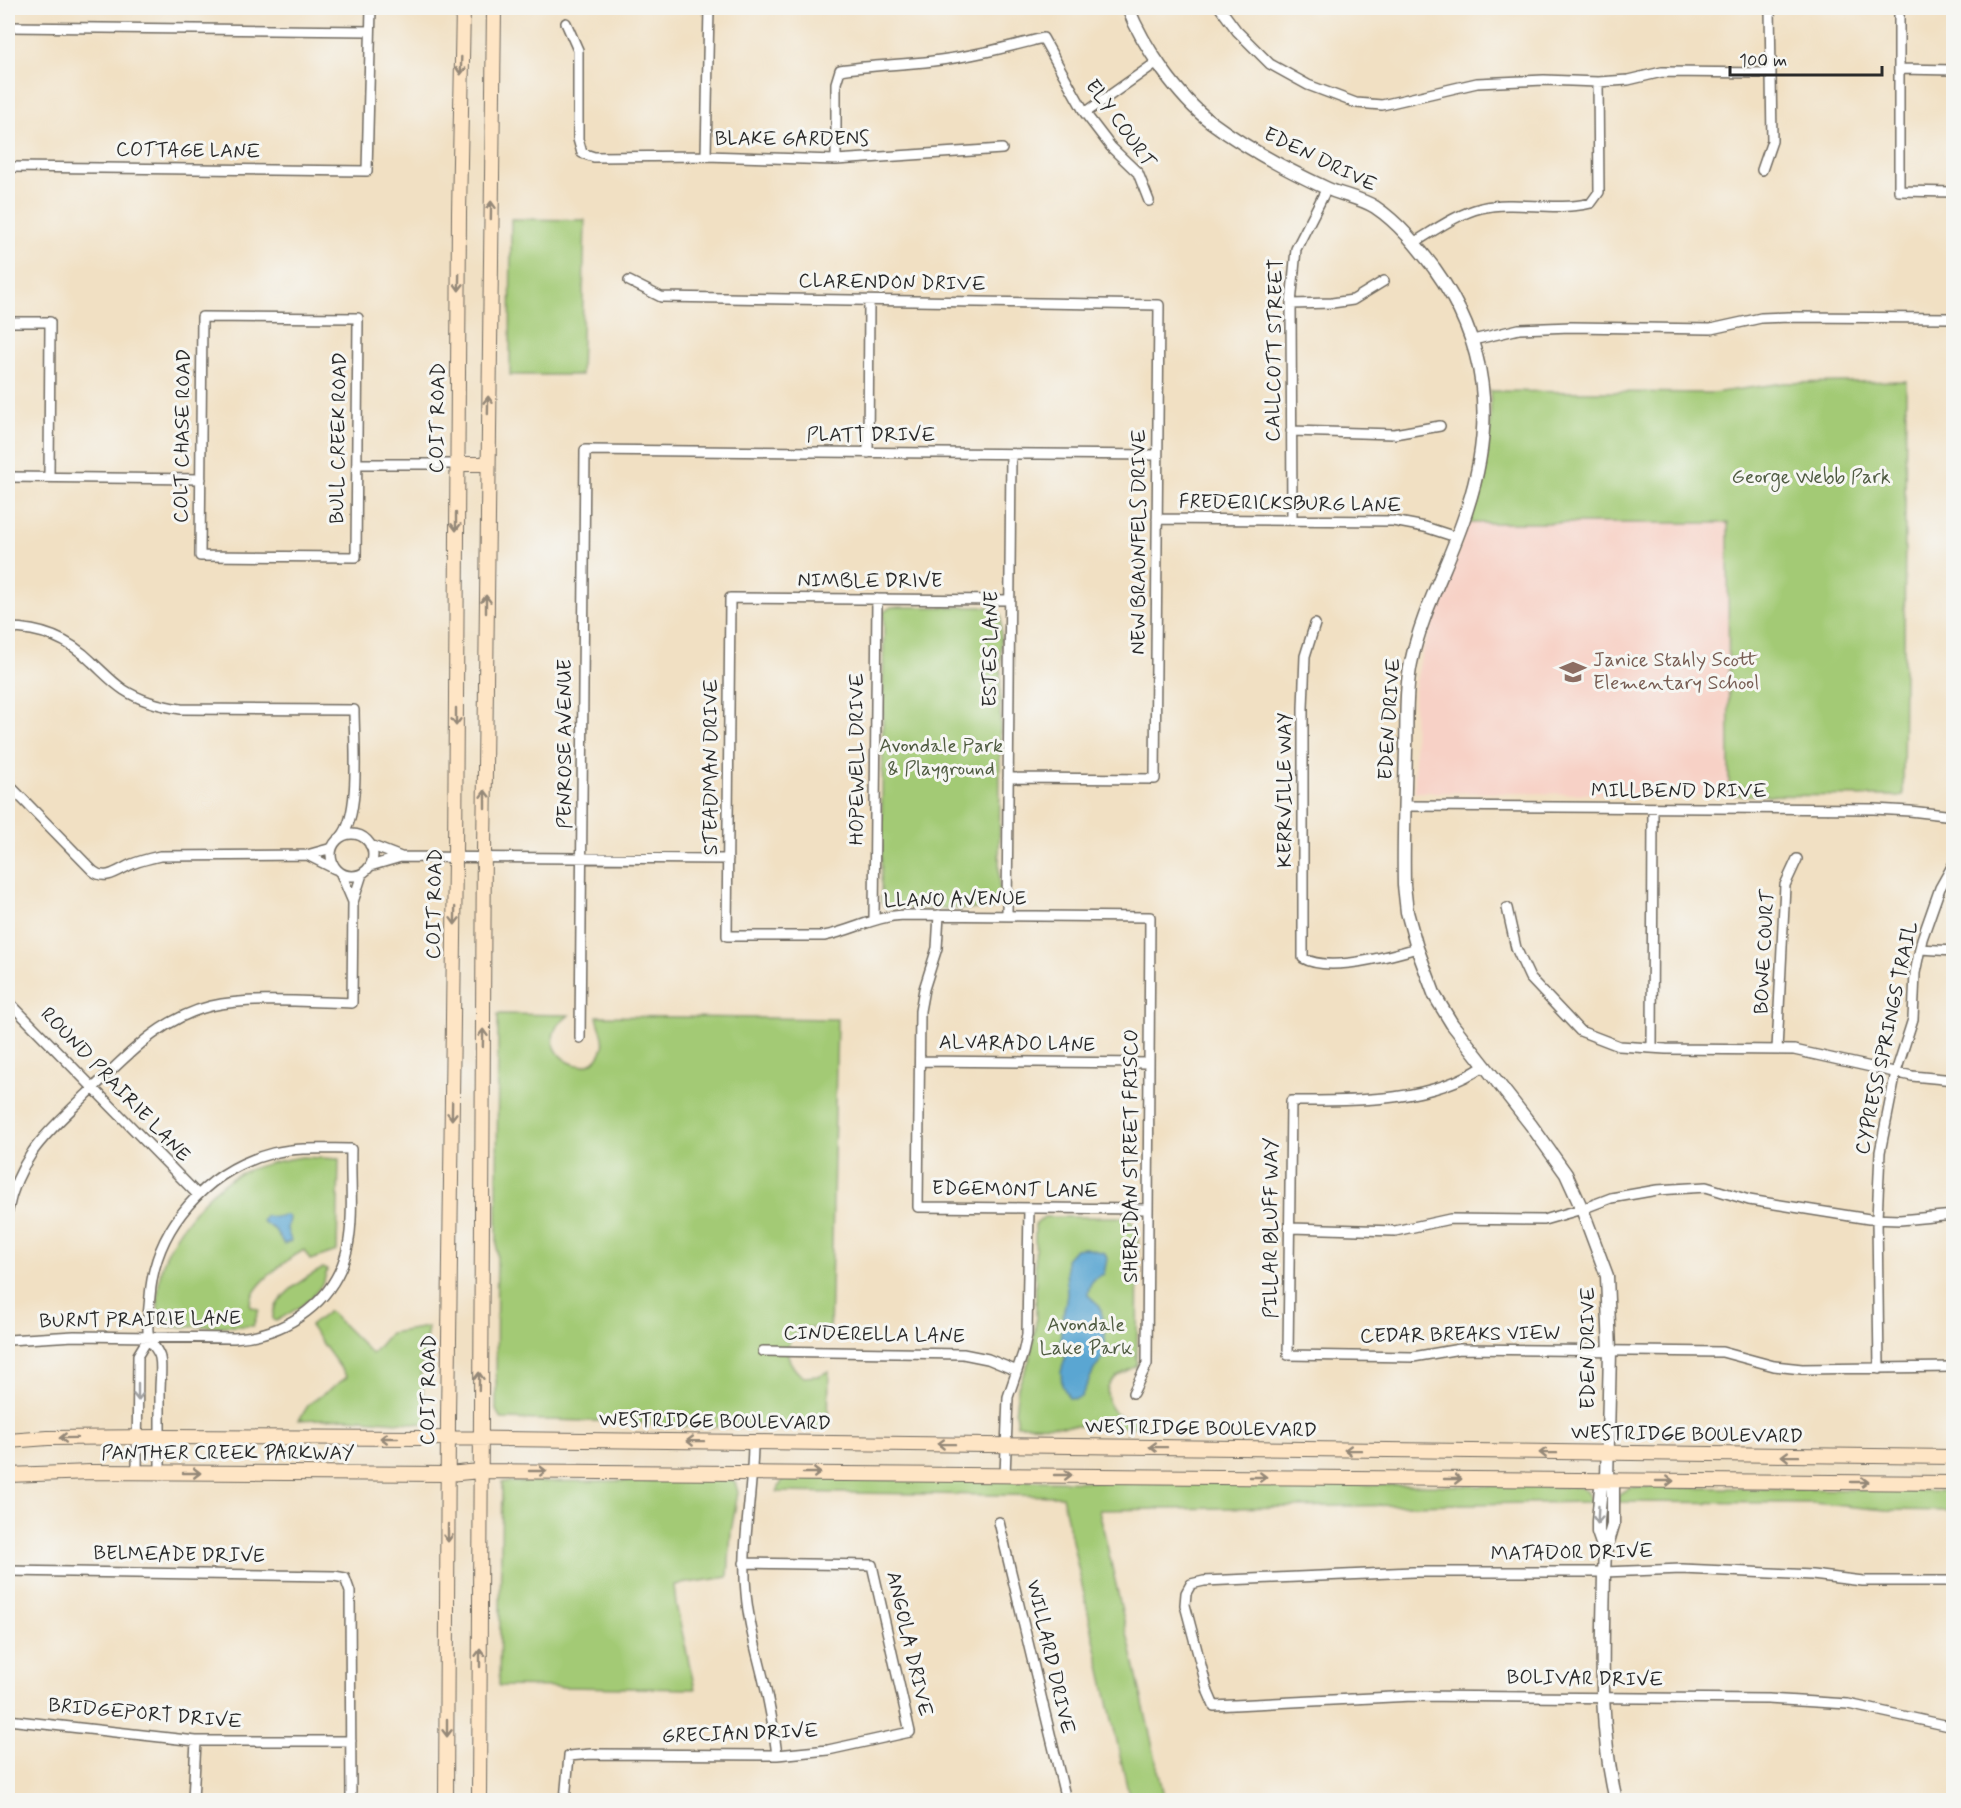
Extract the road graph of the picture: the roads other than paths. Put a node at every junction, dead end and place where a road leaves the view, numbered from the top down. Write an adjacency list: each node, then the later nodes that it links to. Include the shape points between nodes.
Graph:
1 (371, 8): 11 (street)
2 (462, 8): 43 (main road, COIT ROAD, one-way to 43)
3 (494, 8): 44 (main road, one-way to 3)
4 (709, 8): 19 (street)
5 (1128, 8): 12 (street, EDEN DRIVE)
6 (1220, 8): 16 (street, via 1270,64 1308,85 1356,103 1382,105 1477,83)
7 (1770, 8): 15 (street)
8 (1899, 8): 13 (street)
9 (566, 23): 19 (street, BLAKE GARDENS, via 578,51 578,139 582,153 594,157)
10 (8, 27): 11 (street)
11 (370, 31): 21 (street, COTTAGE LANE, via 367,171)
12 (1156, 62): 17 (street); 23 (street, EDEN DRIVE, via 1209,121 1250,148)
13 (1899, 69): 14 (street); 24 (street, via 1899,191)
14 (1953, 70)
15 (1771, 73): 16 (street, via 1662,72); 22 (street, via 1772,141)
16 (1598, 82): 26 (street, via 1599,192 1591,203 1573,207 1480,208)
17 (1085, 112): 20 (street, ELY COURT, via 1043,38 934,61 840,70 836,83); 25 (street, ELY COURT, via 1138,174)
18 (1002, 149): 20 (street, BLAKE GARDENS)
19 (706, 156): 20 (street, BLAKE GARDENS)
20 (836, 160)
21 (8, 167)
22 (1762, 170)
23 (1327, 188): 26 (street, EDEN DRIVE, via 1374,207); 31 (street, CALLCOTT STREET, via 1296,249)
24 (1953, 192)
25 (1149, 201)
26 (1415, 242): 35 (street, EDEN DRIVE, via 1461,310)
27 (629, 281): 29 (street, CLARENDON DRIVE, via 661,297)
28 (1384, 281): 31 (street, via 1353,300)
29 (869, 300): 30 (street, CLARENDON DRIVE); 39 (street)
30 (1158, 304): 41 (street, NEW BRAUNFELS DRIVE)
31 (1290, 304): 37 (street, CALLCOTT STREET)
32 (358, 318): 42 (street, BULL CREEK ROAD); 47 (street, COLT CHASE ROAD, via 202,317)
33 (1953, 318): 35 (street, via 1761,318 1711,329 1560,327 1519,329)
34 (8, 322): 46 (street, via 51,322)
35 (1473, 340): 50 (street, EDEN DRIVE, via 1484,413 1467,510)
36 (1440, 426): 37 (street, via 1394,434)
37 (1290, 431): 49 (street, CALLCOTT STREET)
38 (585, 450): 39 (street, PLATT DRIVE); 71 (street, PENROSE AVENUE)
39 (867, 453): 40 (street, PLATT DRIVE)
40 (1011, 454): 41 (street, PLATT DRIVE); 54 (street, ESTES LANE)
41 (1157, 455): 48 (street, NEW BRAUNFELS DRIVE)
42 (357, 464): 43 (street); 51 (street, BULL CREEK ROAD, via 356,557)
43 (457, 464): 44 (main road); 69 (main road, COIT ROAD, one-way to 69)
44 (487, 464): 70 (main road, one-way to 44)
45 (8, 477): 46 (street)
46 (49, 477): 47 (street)
47 (201, 479): 51 (street, COLT CHASE ROAD)
48 (1157, 519): 49 (street, FREDERICKSBURG LANE); 57 (street, NEW BRAUNFELS DRIVE, via 1155,779)
49 (1292, 520): 50 (street, FREDERICKSBURG LANE, via 1393,521)
50 (1456, 537): 59 (street, EDEN DRIVE, via 1410,666)
51 (200, 556)
52 (730, 598): 53 (street, NIMBLE DRIVE); 72 (street, STEADMAN DRIVE)
53 (877, 599): 54 (street, NIMBLE DRIVE); 83 (street, HOPEWELL DRIVE)
54 (1010, 600): 57 (street, ESTES LANE)
55 (1315, 624): 85 (street, KERRVILLE WAY, via 1305,656 1303,708 1304,958 1326,963 1361,961)
56 (8, 628): 61 (street, via 38,631 68,643 121,688 160,706 354,710)
57 (1008, 778): 81 (street, ESTES LANE)
58 (8, 784): 67 (street, via 93,871 103,876 142,860 169,855)
59 (1404, 806): 60 (street, MILLBEND DRIVE); 85 (street, EDEN DRIVE, via 1404,885)
60 (1653, 809): 62 (street, MILLBEND DRIVE, via 1874,810); 90 (street)
61 (353, 812): 63 (street); 64 (street)
62 (1953, 816)
63 (341, 837): 64 (street); 66 (street)
64 (362, 837): 65 (street)
65 (370, 845): 68 (street); 75 (street)
66 (332, 848): 67 (street); 76 (street, via 330,859)
67 (307, 855): 76 (street)
68 (401, 857): 69 (street); 75 (street)
69 (455, 858): 70 (street); 117 (main road, COIT ROAD, one-way to 117)
70 (484, 858): 71 (street); 118 (main road, one-way to 70)
71 (582, 858): 72 (street); 89 (street, PENROSE AVENUE)
72 (728, 859): 84 (street, STEADMAN DRIVE)
73 (1797, 859): 91 (street, BOWE COURT, via 1785,885)
74 (1953, 863): 86 (street, CYPRESS SPRINGS TRAIL, via 1940,888)
75 (370, 866): 77 (street)
76 (338, 871): 77 (street, via 351,877); 78 (street)
77 (362, 874): 78 (street)
78 (353, 902): 97 (street, via 352,1003 236,1002 197,1010 151,1034)
79 (1507, 908): 90 (street, via 1516,948 1530,978 1580,1031 1619,1046)
80 (939, 915): 81 (street, LLANO AVENUE); 83 (street, LLANO AVENUE); 92 (street, via 937,948 922,998)
81 (1007, 916): 82 (street, LLANO AVENUE)
82 (1150, 917): 93 (street, SHERIDAN STREET FRISCO)
83 (874, 920): 84 (street, LLANO AVENUE, via 824,936)
84 (728, 936)
85 (1417, 948): 94 (street, EDEN DRIVE, via 1435,996)
86 (1920, 949): 87 (street); 95 (street, CYPRESS SPRINGS TRAIL, via 1913,1019)
87 (1953, 951)
88 (8, 1001): 97 (street, ROUND PRAIRIE LANE)
89 (580, 1038)
90 (1652, 1048): 91 (street)
91 (1777, 1050): 95 (street, via 1794,1050)
92 (920, 1061): 93 (street, ALVARADO LANE); 99 (street, EDGEMONT LANE, via 918,1208)
93 (1149, 1063): 100 (street, SHERIDAN STREET FRISCO)
94 (1484, 1066): 101 (street, EDEN DRIVE, via 1566,1174); 105 (street, PILLAR BLUFF WAY, via 1468,1077 1385,1099 1290,1101)
95 (1896, 1072): 96 (street); 104 (street, CYPRESS SPRINGS TRAIL, via 1880,1152)
96 (1953, 1080)
97 (93, 1089): 98 (street, ROUND PRAIRIE LANE); 102 (street, via 32,1152)
98 (198, 1195): 106 (street, via 174,1224 158,1259 150,1296); 106 (street, BURNT PRAIRIE LANE, via 228,1172 262,1156 299,1149 351,1149 348,1246 336,1278 316,1305 288,1324 256,1335)
99 (1029, 1209): 100 (street, EDGEMONT LANE); 113 (street, via 1028,1325)
100 (1148, 1209): 114 (street, SHERIDAN STREET FRISCO, via 1147,1364)
101 (1582, 1209): 104 (street, via 1611,1198 1656,1190 1706,1187 1749,1200); 105 (street, via 1544,1220 1450,1219 1395,1231); 109 (street, EDEN DRIVE, via 1607,1276)
102 (8, 1210)
103 (1953, 1215): 104 (street)
104 (1877, 1219): 112 (street, CYPRESS SPRINGS TRAIL)
105 (1290, 1228): 110 (street, PILLAR BLUFF WAY)
106 (149, 1337): 107 (street, BURNT PRAIRIE LANE); 115 (street, via 160,1357); 116 (street, one-way to 116, via 138,1355)
107 (8, 1340)
108 (763, 1351): 113 (street, CINDERELLA LANE, via 963,1354)
109 (1610, 1351): 110 (street, CEDAR BREAKS VIEW, via 1460,1349 1413,1357); 112 (street, CEDAR BREAKS VIEW, via 1722,1352 1802,1370); 122 (street, EDEN DRIVE)
110 (1288, 1355)
111 (1953, 1367): 112 (street, CEDAR BREAKS VIEW)
112 (1879, 1369)
113 (1017, 1371): 121 (street, via 1008,1397)
114 (1133, 1393)
115 (160, 1437): 116 (main road, PANTHER CREEK PARKWAY); 117 (main road, PANTHER CREEK PARKWAY, one-way to 115); 125 (street)
116 (137, 1438): 119 (main road, PANTHER CREEK PARKWAY, one-way to 119); 126 (street)
117 (448, 1439): 118 (main road, WESTRIDGE BOULEVARD); 128 (main road, COIT ROAD)
118 (479, 1439): 120 (main road, WESTRIDGE BOULEVARD, one-way to 118); 124 (main road)
119 (8, 1441)
120 (753, 1442): 121 (main road, WESTRIDGE BOULEVARD, one-way to 120); 127 (street)
121 (1005, 1445): 122 (main road, WESTRIDGE BOULEVARD, one-way to 121); 130 (street)
122 (1607, 1454): 123 (main road, WESTRIDGE BOULEVARD, one-way to 122); 131 (street, EDEN DRIVE)
123 (1953, 1457)
124 (480, 1471): 127 (main road, one-way to 127); 128 (main road); 149 (main road, one-way to 124)
125 (160, 1472): 126 (main road, PANTHER CREEK PARKWAY); 128 (main road, PANTHER CREEK PARKWAY, one-way to 128)
126 (137, 1473): 129 (main road, PANTHER CREEK PARKWAY)
127 (753, 1473): 130 (main road, one-way to 130); 134 (street)
128 (448, 1474): 148 (main road, COIT ROAD, one-way to 148)
129 (8, 1475)
130 (1005, 1475): 131 (main road, one-way to 131)
131 (1607, 1480): 132 (main road, one-way to 132); 136 (street, EDEN DRIVE, via 1613,1486 1613,1526)
132 (1953, 1483)
133 (999, 1522): 151 (street, WILLARD DRIVE)
134 (744, 1563): 142 (street, ANGOLA DRIVE, via 872,1565); 145 (street, via 748,1620)
135 (8, 1571): 144 (street, BELMEADE DRIVE, via 342,1576 348,1581 350,1592)
136 (1604, 1572): 137 (street, MATADOR DRIVE, via 1682,1569 1863,1581); 138 (street, EDEN DRIVE); 139 (street, MATADOR DRIVE, via 1413,1572 1191,1584 1185,1605)
137 (1953, 1581)
138 (1603, 1697): 139 (street, BOLIVAR DRIVE, via 1412,1696); 141 (street, BOLIVAR DRIVE, via 1848,1704); 152 (street, EDEN DRIVE, via 1609,1771)
139 (1214, 1706)
140 (8, 1720): 143 (street, BRIDGEPORT DRIVE)
141 (1953, 1727)
142 (910, 1732): 145 (street, GRECIAN DRIVE, via 828,1750)
143 (196, 1741): 144 (street, BRIDGEPORT DRIVE); 146 (street)
144 (351, 1741): 147 (street)
145 (777, 1755): 150 (street, GRECIAN DRIVE, via 569,1756)
146 (194, 1800)
147 (351, 1800)
148 (446, 1800)
149 (479, 1800)
150 (565, 1800)
151 (1066, 1800)
152 (1616, 1800)

